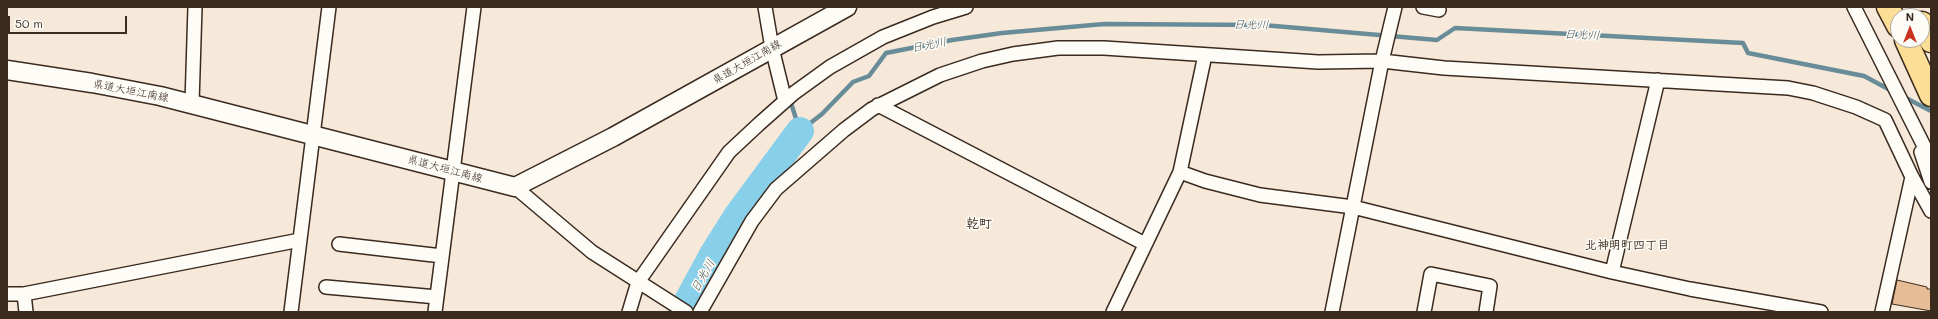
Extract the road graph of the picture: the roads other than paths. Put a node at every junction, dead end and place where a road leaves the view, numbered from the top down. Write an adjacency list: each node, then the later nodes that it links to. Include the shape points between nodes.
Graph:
1 (195, 7): 19 (street)
2 (329, 7): 22 (street)
3 (474, 7): 24 (street)
4 (765, 7): 11 (street)
5 (847, 7): 11 (main road, 県道大垣江南線)
6 (966, 7): 18 (street, via 883,37 830,67)
7 (1394, 7): 14 (street)
8 (1423, 7): 10 (street)
9 (1854, 7): 21 (street)
10 (1439, 10)
11 (772, 48): 18 (street); 28 (main road, 県道大垣江南線, via 613,137)
12 (1910, 48): 17 (highway)
13 (1205, 54): 14 (street, via 1318,62); 20 (street, via 1104,48 1058,48 1013,54 940,74); 25 (street)
14 (1382, 59): 16 (street, via 1444,68); 29 (street)
15 (7, 70): 19 (main road, 県道大垣江南線, via 92,83)
16 (1658, 80): 26 (street, via 1788,88 1856,107 1885,120); 35 (street)
17 (1931, 95)
18 (785, 101): 36 (street, via 729,152)
19 (192, 104): 22 (main road, 県道大垣江南線)
20 (878, 105): 33 (street); 46 (street, via 844,130 776,189 752,221)
21 (1910, 120): 23 (street); 27 (street)
22 (313, 134): 24 (main road, 県道大垣江南線); 31 (street)
23 (1931, 160)
24 (453, 170): 28 (main road, 県道大垣江南線); 34 (street)
25 (1180, 172): 29 (street, via 1260,195); 33 (street)
26 (1912, 177): 30 (street); 52 (street)
27 (1931, 182)
28 (515, 187): 36 (street, via 592,252)
29 (1353, 207): 35 (street); 48 (street)
30 (1931, 211)
31 (300, 240): 39 (street); 42 (street)
32 (339, 244): 34 (street)
33 (1146, 244): 47 (street)
34 (442, 256): 40 (street)
35 (1612, 272): 51 (street)
36 (641, 284): 44 (street); 45 (street)
37 (326, 287): 40 (street)
38 (7, 294): 39 (street)
39 (24, 294): 41 (street)
40 (437, 297): 43 (street)
41 (26, 312)
42 (291, 312)
43 (435, 312)
44 (629, 312)
45 (686, 312)
46 (700, 312)
47 (1113, 312)
48 (1332, 312)
49 (1424, 312): 50 (street, via 1431,274 1490,286)
50 (1486, 312)
51 (1820, 312)
52 (1882, 312)

